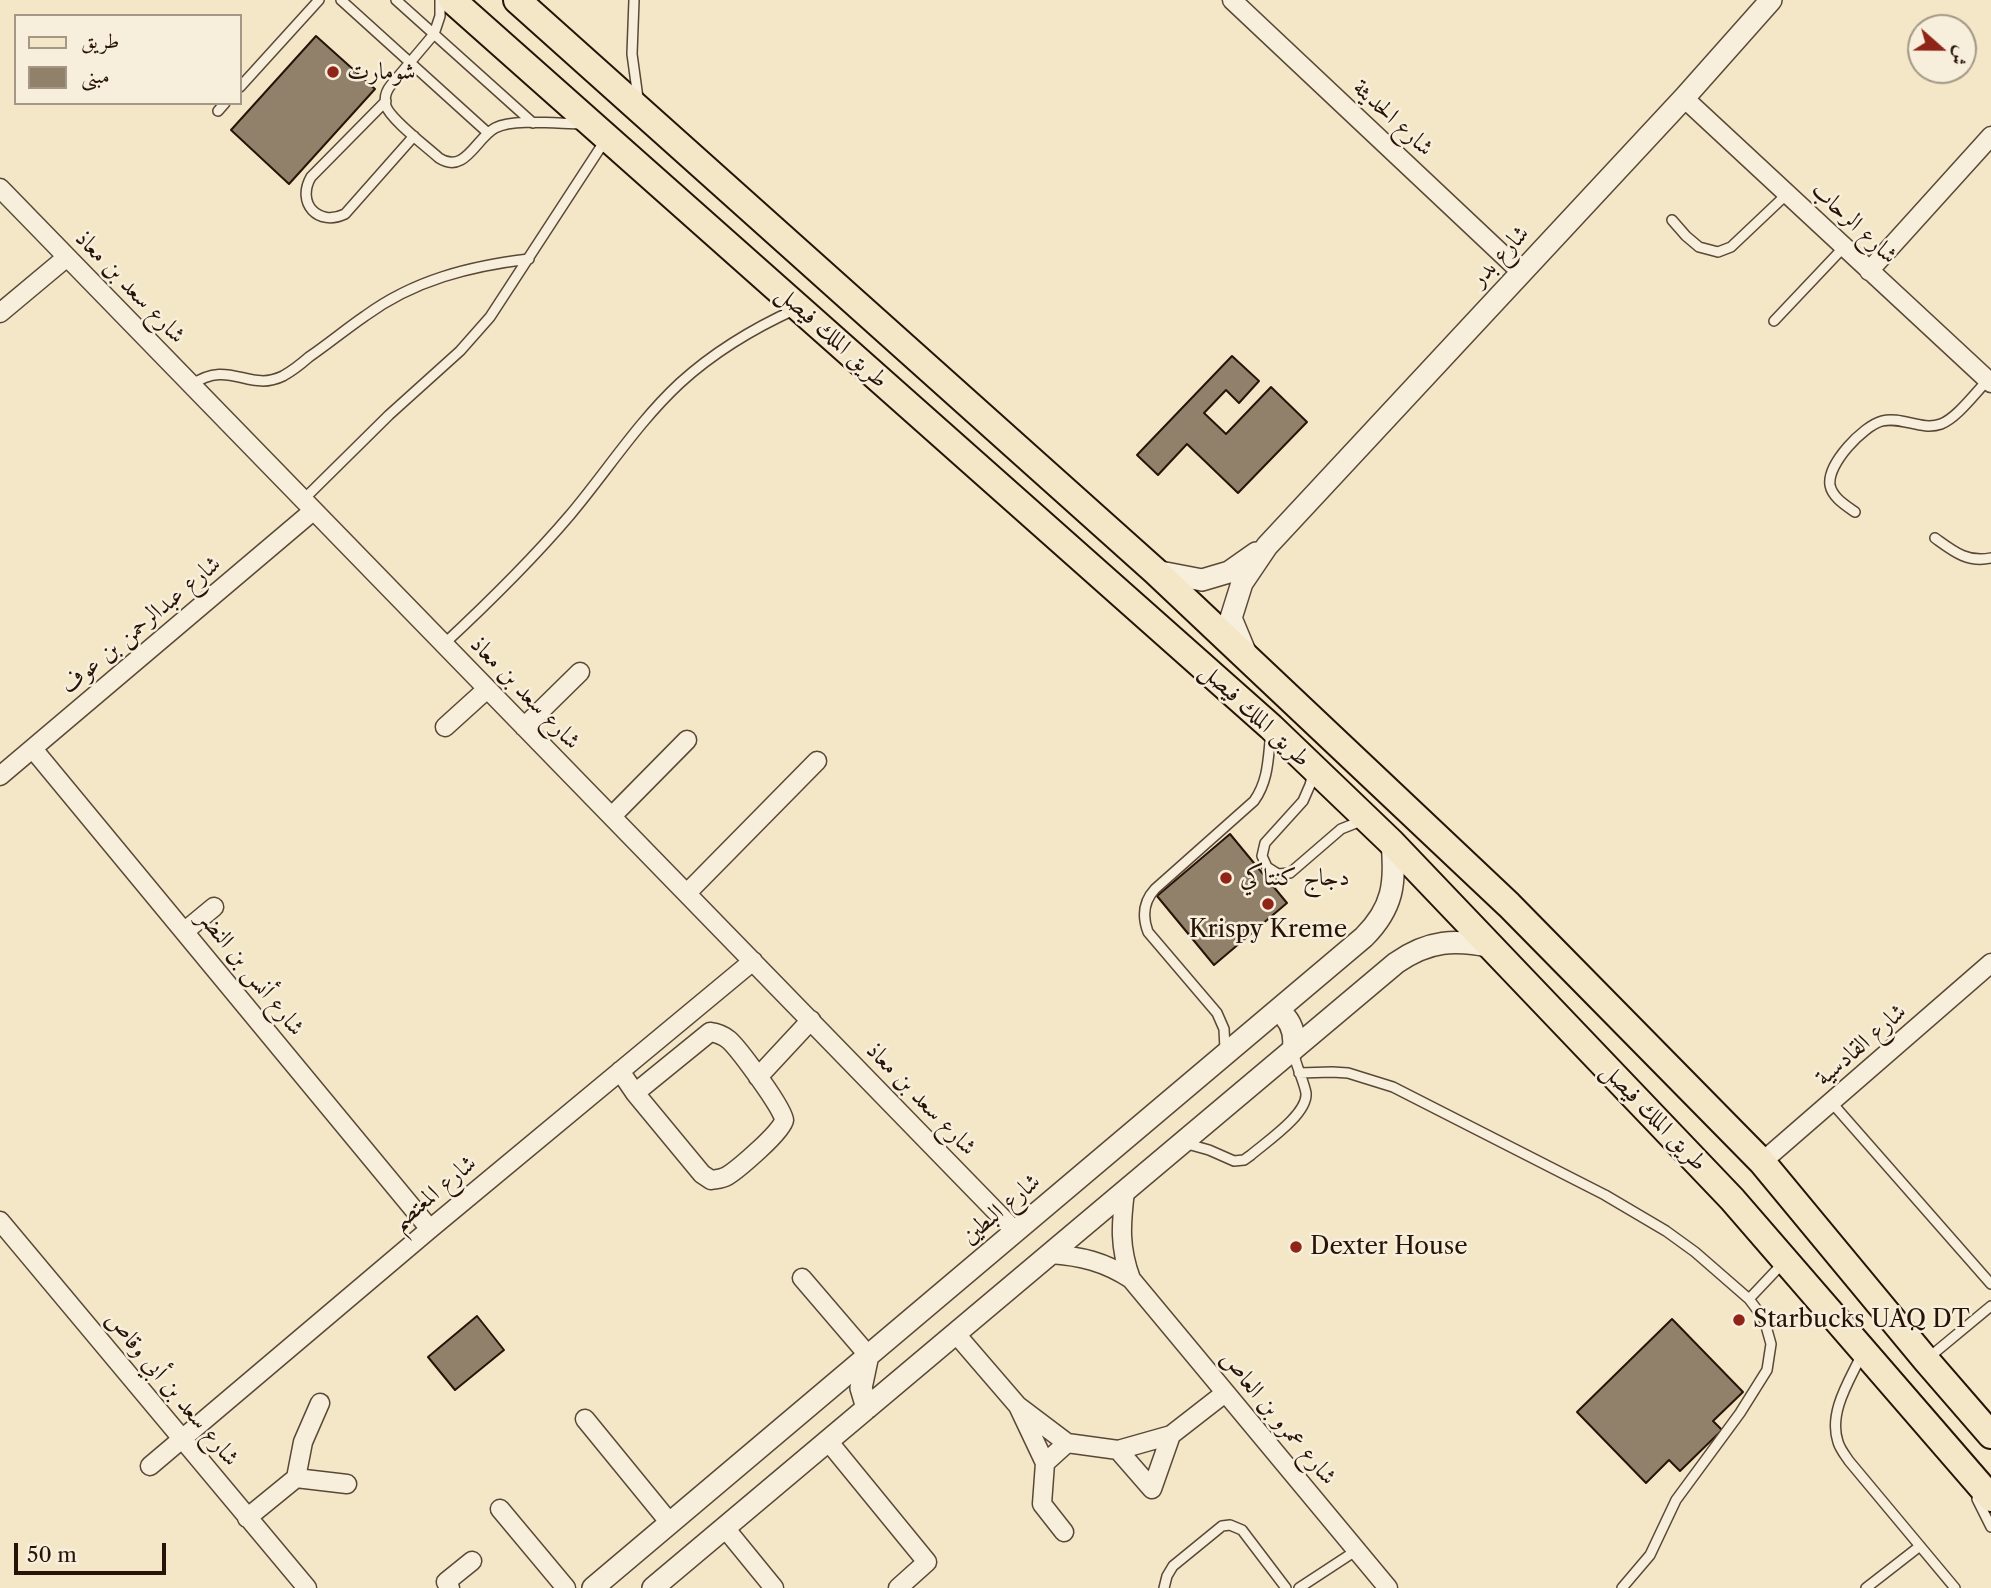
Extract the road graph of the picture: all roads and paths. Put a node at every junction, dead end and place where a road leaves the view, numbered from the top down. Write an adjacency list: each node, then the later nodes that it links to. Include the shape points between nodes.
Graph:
1 (319, 0): 12 (lane)
2 (341, 0): 11 (lane)
3 (396, 0): 10 (lane)
4 (440, 0): 10 (lane)
5 (452, 0): 19 (main road, طريق الملك فيصل)
6 (517, 0): 16 (main road, طريق الملك فيصل)
7 (634, 0): 16 (lane, via 632,54)
8 (1232, 0): 30 (street, شارع الحديثة)
9 (1767, 1): 13 (street, شارع بدر)
10 (434, 34): 11 (lane); 18 (lane)
11 (410, 63): 14 (lane, via 388,90); 20 (lane)
12 (242, 85)
13 (1684, 98): 24 (street, شارع الرحاب); 30 (street, شارع بدر)
14 (386, 101): 21 (lane, via 392,116); 21 (lane, via 311,177 306,192 310,207 322,217 345,214)
15 (223, 105): 17 (lane)
16 (641, 110): 41 (main road, طريق الملك فيصل)
17 (218, 111)
18 (533, 123): 19 (lane); 20 (lane, via 510,124)
19 (600, 131): 28 (lane); 31 (main road, طريق الملك فيصل)
20 (488, 133): 21 (lane, via 463,160 453,163 443,161)
21 (414, 136)
22 (1991, 136): 29 (street)
23 (0, 188): 27 (street, شارع سعد بن معاذ)
24 (1787, 194): 25 (lane, via 1731,247 1718,253 1699,247); 26 (street, شارع الرحاب)
25 (1672, 220)
26 (1844, 247): 29 (street, شارع الرحاب); 33 (lane)
27 (67, 257): 32 (street); 35 (street, شارع سعد بن معاذ)
28 (529, 259): 35 (lane, via 469,269 406,290 284,376 263,381 222,373); 36 (lane, via 476,335 388,415)
29 (1869, 271): 34 (street, شارع الرحاب)
30 (1521, 272): 39 (street, شارع بدر)
31 (799, 307): 42 (lane, via 720,351 679,384 536,554); 48 (main road, طريق الملك فيصل)
32 (0, 313)
33 (1774, 321)
34 (1989, 382): 37 (lane, via 1942,424 1879,421 1851,444 1836,464 1830,486)
35 (191, 386): 36 (street, شارع سعد بن معاذ)
36 (308, 505): 42 (street, شارع سعد بن معاذ); 50 (street, شارع عبدالرحمن بن عوف)
37 (1855, 512)
38 (1935, 538): 40 (lane, via 1958,555)
39 (1267, 546): 41 (street, شارع بدر, via 1229,572 1202,580); 43 (street, شارع بدر, via 1242,583 1231,618)
40 (1991, 558)
41 (1155, 571): 43 (main road, طريق الملك فيصل)
42 (444, 645): 45 (street, شارع سعد بن معاذ)
43 (1248, 659): 73 (main road, طريق الملك فيصل, via 1509,905)
44 (580, 672): 47 (street)
45 (487, 689): 46 (street); 47 (street, شارع سعد بن معاذ)
46 (445, 727)
47 (524, 727): 54 (street, شارع سعد بن معاذ)
48 (1271, 727): 52 (main road, طريق الملك فيصل); 66 (lane, via 1267,774 1254,801 1155,889 1144,909 1145,925 1153,939 1217,1013 1226,1038)
49 (687, 740): 54 (street)
50 (33, 749): 53 (street, شارع عبدالرحمن بن عوف); 59 (street, شارع أنس بن النضر)
51 (817, 761): 57 (street)
52 (1313, 768): 55 (main road, طريق الملك فيصل); 55 (lane, via 1303,801 1263,849 1267,867 1278,874 1290,873 1341,829)
53 (0, 776)
54 (612, 816): 57 (street, شارع سعد بن معاذ)
55 (1368, 821): 56 (main road, طريق الملك فيصل)
56 (1392, 843): 60 (main road, طريق الملك فيصل); 63 (street, شارع البطين, via 1392,889 1378,921)
57 (687, 893): 61 (street, شارع سعد بن معاذ)
58 (214, 907): 59 (street)
59 (185, 931): 76 (street, شارع أنس بن النضر)
60 (1493, 947): 65 (street, via 1461,942 1420,949 1396,963); 79 (main road, طريق الملك فيصل)
61 (753, 961): 64 (street, شارع سعد بن معاذ); 67 (street, شارع المعتصم)
62 (1991, 963): 71 (street, شارع القادسية)
63 (1278, 1010): 65 (street, via 1291,1024); 66 (street, شارع البطين)
64 (811, 1020): 69 (street); 77 (street, شارع سعد بن معاذ)
65 (1293, 1050): 68 (lane); 72 (street)
66 (1224, 1055): 77 (street, شارع البطين)
67 (620, 1071): 70 (street); 76 (street, شارع المعتصم)
68 (1298, 1073): 72 (lane, via 1306,1093 1301,1110 1248,1158 1230,1160); 83 (lane, via 1348,1073 1394,1087 1636,1212 1695,1252)
69 (758, 1077): 70 (street, via 731,1041 710,1032); 70 (street, via 785,1122 725,1177 711,1180)
70 (635, 1093)
71 (1832, 1103): 73 (street, شارع القادسية); 82 (lane)
72 (1183, 1143): 74 (street)
73 (1762, 1162): 88 (main road, طريق الملك فيصل)
74 (1125, 1191): 78 (street); 81 (street, شارع عمرو بن العاص, via 1120,1232)
75 (0, 1221): 97 (street, شارع سعد بن أبي وقاص)
76 (430, 1229): 97 (street, شارع المعتصم)
77 (1016, 1231): 87 (street, شارع البطين)
78 (1050, 1254): 81 (street, شارع عمرو بن العاص, via 1099,1262); 85 (street)
79 (1786, 1259): 83 (lane); 86 (main road, طريق الملك فيصل)
80 (802, 1278): 87 (street)
81 (1131, 1279): 90 (street, شارع عمرو بن العاص)
82 (1991, 1284)
83 (1749, 1299): 127 (lane, via 1769,1331 1767,1370 1676,1500 1650,1555)
84 (1991, 1306): 88 (lane)
85 (956, 1334): 92 (street); 93 (street)
86 (1866, 1352): 89 (main road, via 1896,1349 1934,1387); 101 (main road, طريق الملك فيصل); 113 (lane, via 1838,1406 1838,1444)
87 (869, 1355): 93 (street, via 861,1388); 109 (street, شارع البطين)
88 (1926, 1360): 89 (main road, طريق الملك فيصل)
89 (1951, 1390): 96 (main road, طريق الملك فيصل)
90 (1225, 1393): 95 (street); 114 (street, شارع عمرو بن العاص)
91 (315, 1398): 104 (street)
92 (1018, 1406): 99 (street); 102 (street)
93 (867, 1408): 98 (street)
94 (584, 1419): 109 (street)
95 (1171, 1435): 100 (street); 100 (street, via 1152,1489)
96 (1991, 1435)
97 (182, 1440): 103 (street, شارع المعتصم); 108 (street, شارع سعد بن أبي وقاص)
98 (828, 1441): 111 (street); 122 (street, via 927,1562)
99 (1067, 1443): 100 (street); 102 (street)
100 (1118, 1450)
101 (1958, 1459): 106 (main road, طريق الملك فيصل); 110 (lane)
102 (1045, 1463): 112 (street, via 1042,1504)
103 (150, 1466)
104 (296, 1478): 105 (street); 108 (street)
105 (347, 1484)
106 (1991, 1498)
107 (500, 1509): 118 (street)
108 (247, 1518): 116 (street, شارع سعد بن أبي وقاص)
109 (670, 1523): 119 (street, شارع البطين)
110 (1991, 1527)
111 (725, 1528): 120 (street); 121 (street)
112 (1064, 1532)
113 (1920, 1546): 128 (lane); 129 (lane)
114 (1357, 1550): 125 (lane); 126 (street, شارع عمرو بن العاص)
115 (472, 1561): 117 (street, via 446,1582)
116 (307, 1588)
117 (450, 1588)
118 (566, 1588)
119 (593, 1588)
120 (653, 1588)
121 (774, 1588)
122 (898, 1588)
123 (1164, 1588): 124 (lane, via 1173,1566 1222,1526 1230,1525 1242,1531)
124 (1286, 1588)
125 (1299, 1588)
126 (1388, 1588)
127 (1622, 1588)
128 (1866, 1588)
129 (1955, 1588)

